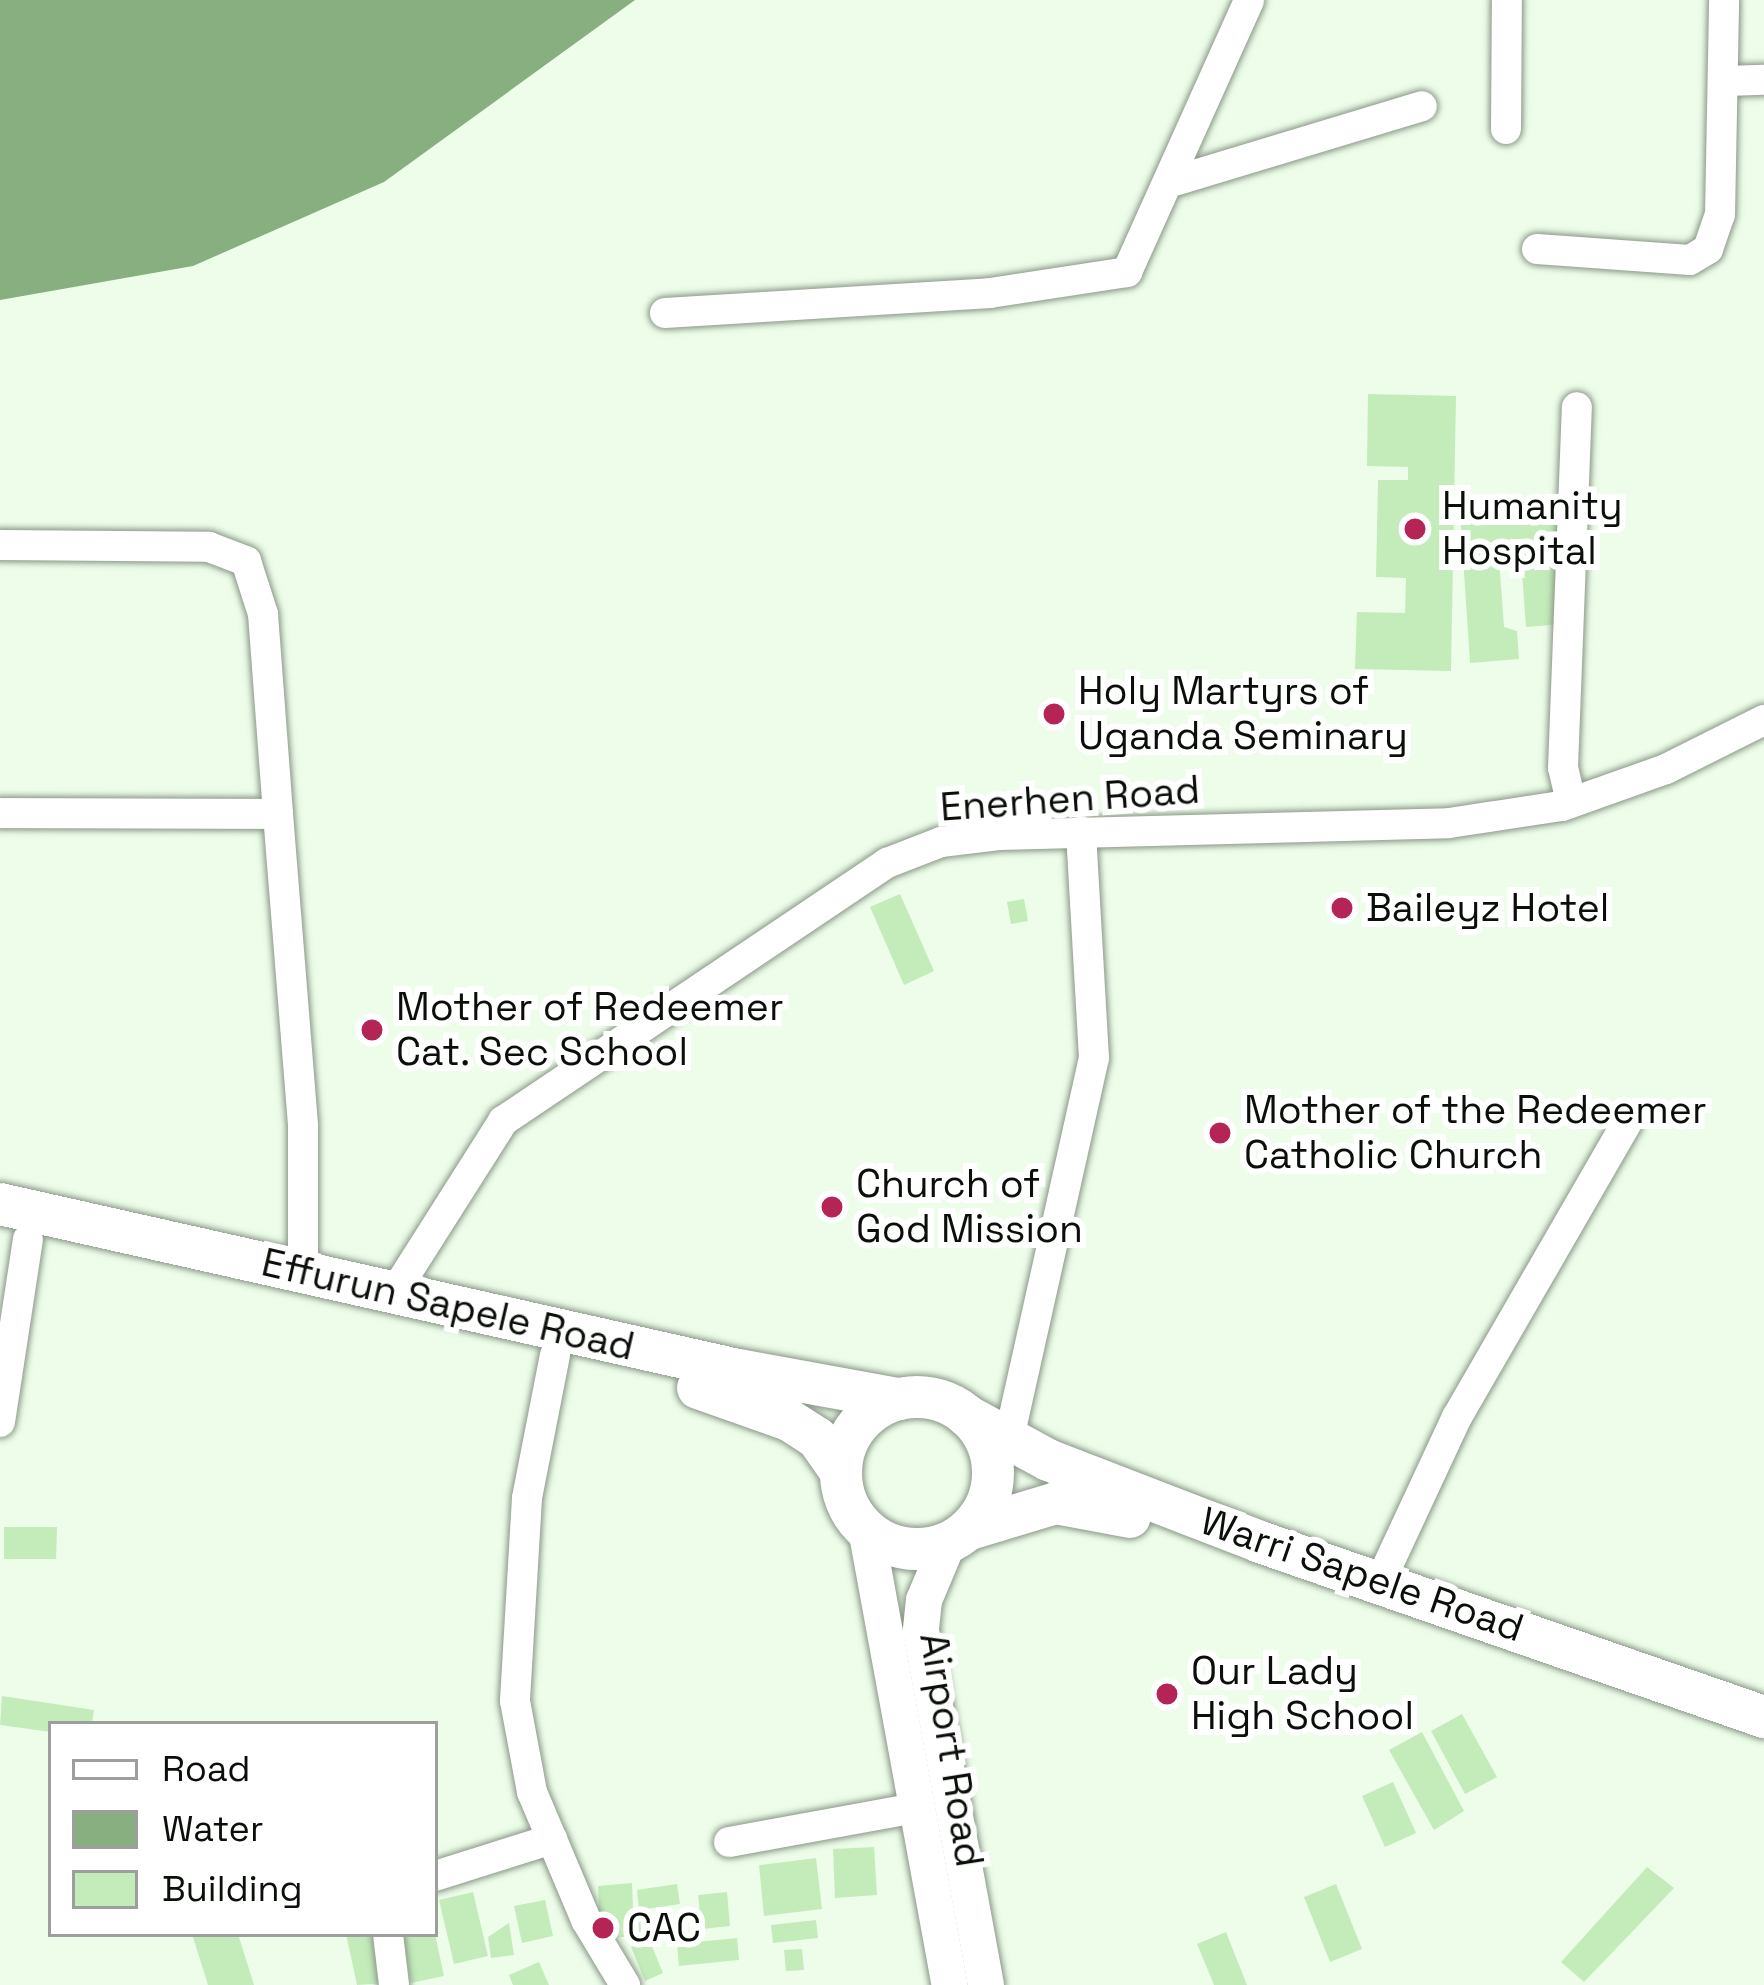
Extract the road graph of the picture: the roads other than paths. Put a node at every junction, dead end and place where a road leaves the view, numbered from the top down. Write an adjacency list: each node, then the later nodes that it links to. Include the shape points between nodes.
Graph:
1 (1249, 0): 8 (street)
2 (1507, 0): 7 (street)
3 (1724, 0): 5 (street)
4 (1764, 80): 5 (street)
5 (1726, 81): 9 (street, via 1720,215 1708,249 1690,260)
6 (1422, 106): 8 (street)
7 (1506, 129)
8 (1171, 182): 10 (street, via 1127,272 1100,282)
9 (1537, 249)
10 (665, 313)
11 (1577, 406): 14 (street, via 1563,768)
12 (0, 545): 16 (street, via 209,547 246,561 263,614)
13 (1764, 720): 14 (street, Enerhen Road, via 1666,769)
14 (1571, 802): 17 (street, Enerhen Road, via 1449,823)
15 (0, 813): 16 (street)
16 (278, 814): 21 (street, via 303,1126)
17 (1082, 831): 22 (street, Enerhen Road, via 941,842 887,863 591,1060 503,1121); 27 (street, via 1094,1058)
18 (1628, 1122): 31 (street, via 1457,1417)
19 (0, 1204): 21 (highway, Effurun Sapele Road)
20 (14, 1236): 23 (highway, Effurun Sapele Road); 26 (street)
21 (303, 1272): 22 (highway, Effurun Sapele Road)
22 (394, 1293): 24 (highway, Effurun Sapele Road)
23 (555, 1355): 28 (highway, Effurun Sapele Road, via 760,1405 817,1438); 35 (street, via 527,1498 515,1701 532,1792)
24 (898, 1399): 25 (highway, via 922,1396); 28 (highway, via 857,1426)
25 (968, 1416): 27 (highway, Warri Sapele Road); 30 (highway, via 983,1435 992,1472 984,1508)
26 (0, 1422)
27 (1009, 1438): 31 (highway, Warri Sapele Road, via 1083,1474)
28 (841, 1472): 29 (highway)
29 (866, 1529): 30 (highway, via 905,1548); 34 (main road, Airport Road)
30 (959, 1536): 33 (highway, via 1056,1503 1099,1507); 38 (main road, Airport Road, via 923,1600 921,1631)
31 (1380, 1582): 32 (highway, Warri Sapele Road)
32 (1764, 1717)
33 (1764, 1742)
34 (916, 1808): 36 (street); 38 (main road, Airport Road)
35 (552, 1839): 37 (street); 41 (street)
36 (729, 1842)
37 (438, 1875)
38 (957, 1933): 42 (main road, Airport Road); 43 (main road, Airport Road)
39 (388, 1937): 40 (street)
40 (394, 1985)
41 (625, 1985)
42 (950, 1985)
43 (986, 1985)

